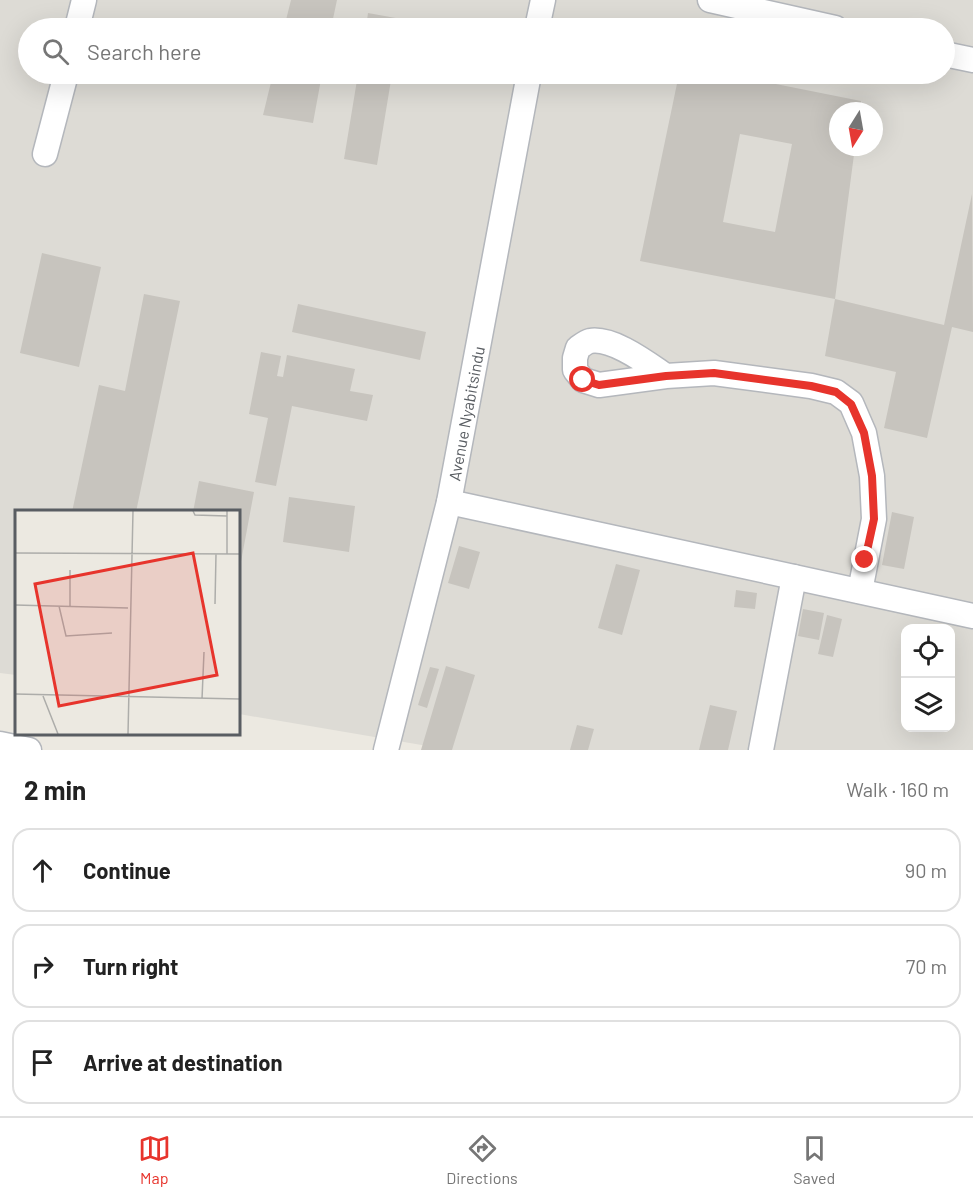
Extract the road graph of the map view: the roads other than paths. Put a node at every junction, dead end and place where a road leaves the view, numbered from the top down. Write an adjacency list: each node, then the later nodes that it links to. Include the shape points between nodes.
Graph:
1 (84, 0): 4 (street)
2 (543, 0): 5 (street)
3 (710, 0): 6 (street)
4 (80, 18)
5 (539, 18)
6 (790, 18)
7 (955, 56): 8 (street)
8 (973, 60)
9 (63, 84): 11 (street)
10 (527, 84): 13 (street, Avenue Nyabitsindu)
11 (45, 154)
12 (666, 376): 15 (street, via 714,373 811,386 836,392 851,404 864,433 872,476 874,519)
13 (449, 502): 14 (street); 19 (street, Avenue Nyabitsindu)
14 (794, 577): 15 (street); 20 (street)
15 (860, 591): 16 (street)
16 (973, 616)
17 (0, 744): 18 (street)
18 (28, 750)
19 (386, 750)
20 (761, 750)

